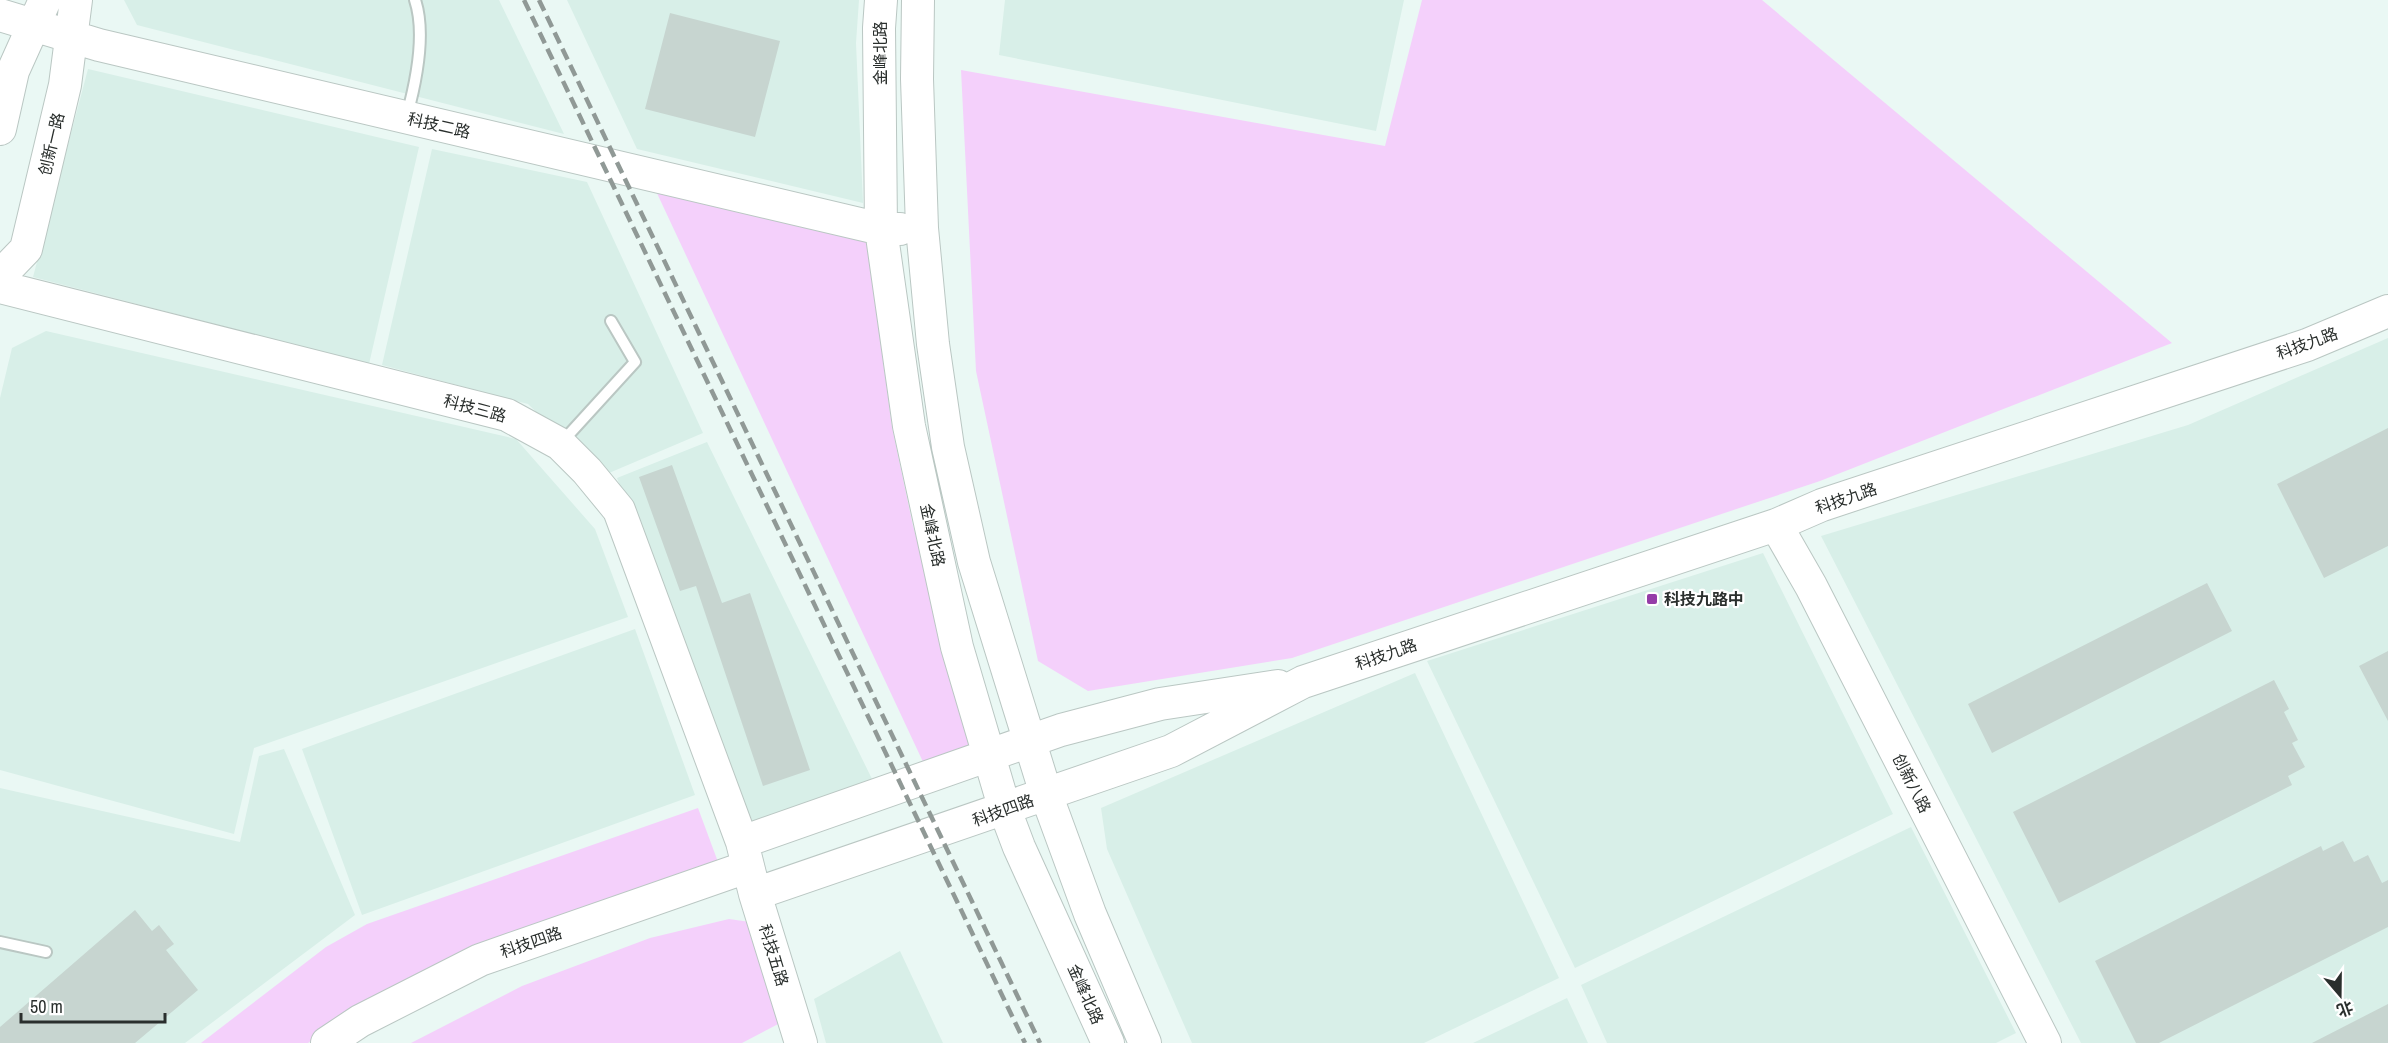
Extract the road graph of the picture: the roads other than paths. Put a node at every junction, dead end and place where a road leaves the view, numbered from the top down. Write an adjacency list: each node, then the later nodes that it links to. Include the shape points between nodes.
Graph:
1 (76, 0): 7 (street, 创新一路)
2 (415, 0): 8 (lane, via 420,16 415,86)
3 (881, 0): 11 (street, 金峰北路)
4 (918, 0): 10 (street, 金峰北路)
5 (39, 12): 6 (street, 科技二路); 7 (street, 科技二路); 9 (street, via 13,71)
6 (0, 15)
7 (72, 35): 8 (street, 科技二路, via 99,45); 12 (street, 创新一路, via 65,85 26,249)
8 (407, 117): 11 (street, 科技二路)
9 (0, 129)
10 (922, 228): 11 (street, 科技二路); 19 (street, 金峰北路, via 948,447 974,562)
11 (881, 229): 20 (street, 金峰北路, via 909,426 957,647)
12 (0, 276)
13 (0, 287): 16 (street, 科技三路, via 507,415)
14 (2388, 311): 17 (street, 科技九路, via 2307,345 1822,505)
15 (611, 321): 16 (lane, via 635,362)
16 (560, 444): 23 (street, 科技三路, via 619,510)
17 (1776, 525): 18 (street, 科技九路); 30 (street, 创新八路)
18 (1303, 682): 19 (street, 科技九路, via 1160,704); 21 (street, 科技九路, via 1171,751)
19 (1030, 742): 20 (street, 科技四路); 21 (street, 金峰北路)
20 (988, 754): 22 (street, 金峰北路); 23 (street, 科技四路)
21 (1046, 794): 22 (street, 科技四路); 29 (street, 金峰北路, via 1090,914)
22 (1005, 810): 23 (street, 科技四路); 28 (street, 金峰北路)
23 (748, 868): 26 (street, 科技四路, via 480,960 360,1021); 27 (street, 科技五路)
24 (0, 942): 25 (lane)
25 (46, 952)
26 (327, 1043)
27 (801, 1043)
28 (1108, 1043)
29 (1145, 1043)
30 (2045, 1043)

